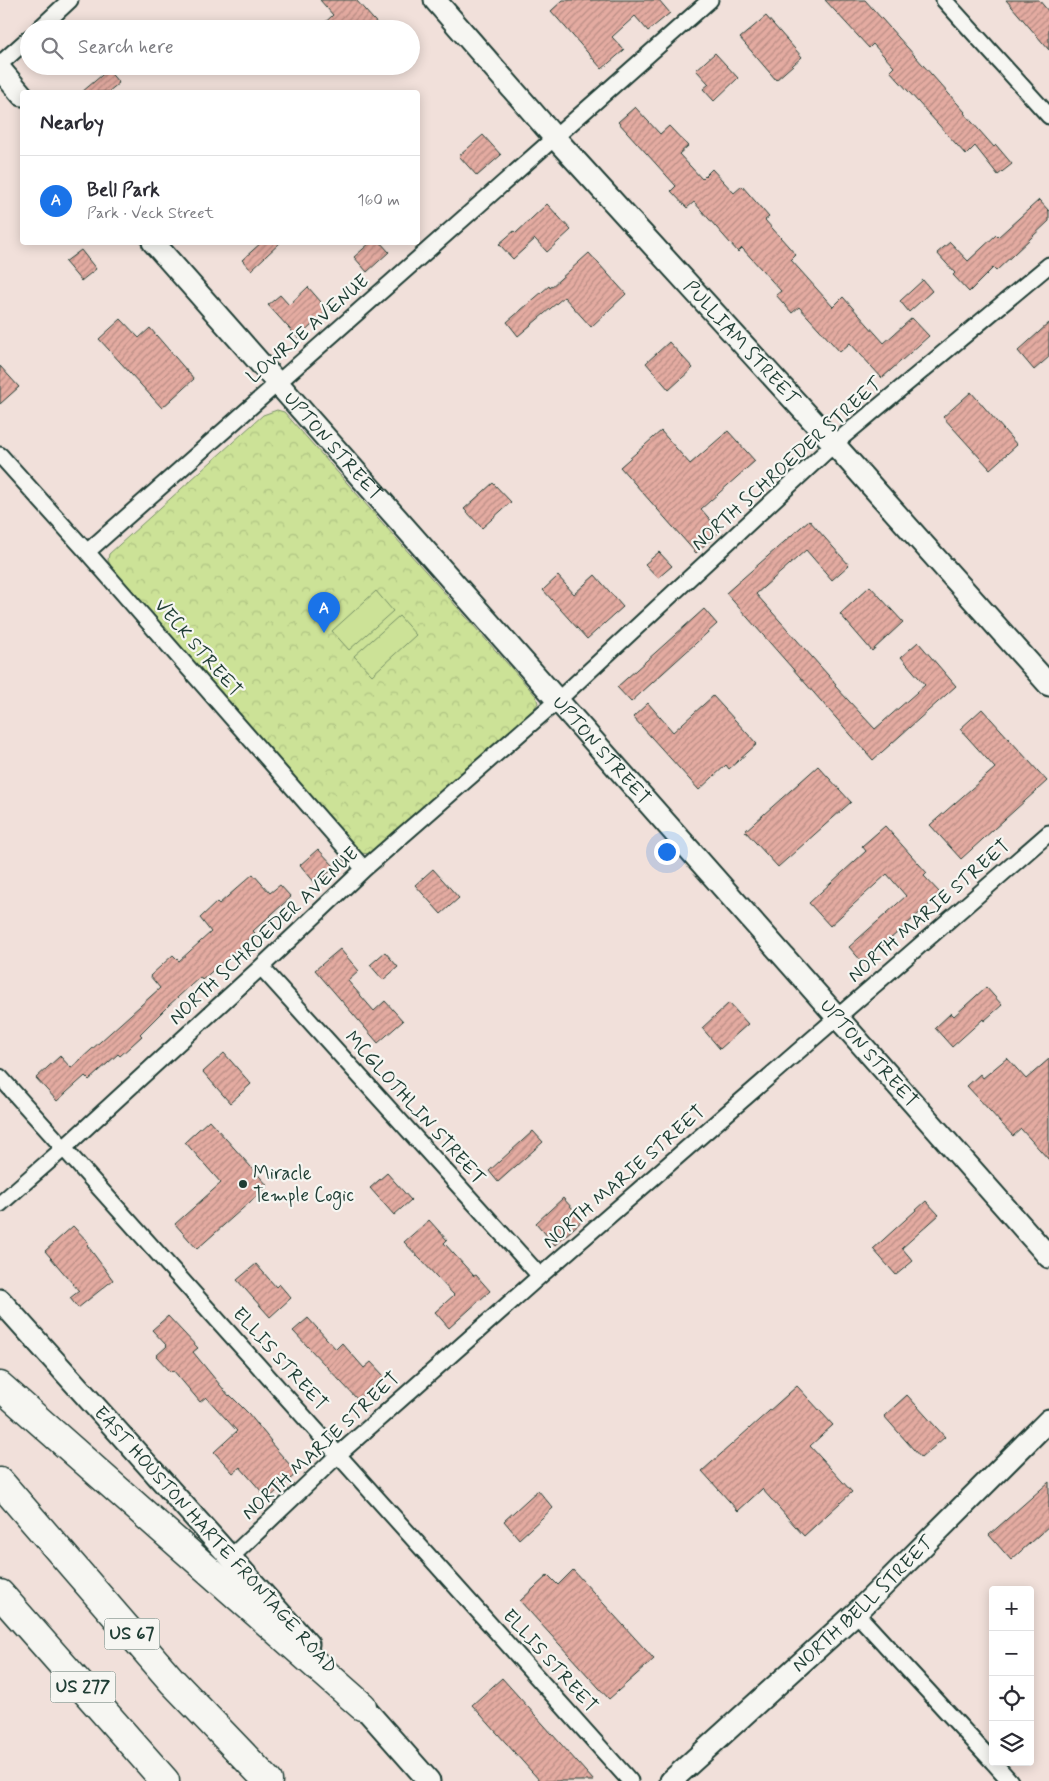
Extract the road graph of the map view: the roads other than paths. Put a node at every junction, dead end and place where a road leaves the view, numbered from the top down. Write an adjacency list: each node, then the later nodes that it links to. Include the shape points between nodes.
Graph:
1 (70, 0): 5 (street)
2 (435, 0): 11 (main road, PULLIAM STREET)
3 (710, 0): 11 (street, LOWRIE AVENUE)
4 (944, 0): 10 (street)
5 (48, 20)
6 (20, 46): 7 (street)
7 (0, 64)
8 (0, 69): 9 (main road)
9 (20, 92)
10 (1049, 116)
11 (556, 138): 14 (street, LOWRIE AVENUE); 15 (main road, PULLIAM STREET)
12 (156, 245): 14 (main road, UPTON STREET)
13 (1049, 265): 15 (street, NORTH SCHROEDER STREET)
14 (277, 383): 17 (street, LOWRIE AVENUE); 19 (main road, UPTON STREET)
15 (834, 444): 18 (main road, PULLIAM STREET); 19 (street, NORTH SCHROEDER STREET)
16 (0, 455): 17 (street, VECK STREET)
17 (88, 552): 21 (street, VECK STREET)
18 (1049, 685)
19 (558, 700): 21 (street, NORTH SCHROEDER AVENUE); 23 (main road, UPTON STREET)
20 (1049, 833): 23 (street, NORTH MARIE STREET)
21 (364, 869): 22 (street, NORTH SCHROEDER AVENUE)
22 (261, 967): 25 (street, NORTH SCHROEDER AVENUE); 28 (street, MCGLOTHLIN STREET)
23 (837, 1018): 27 (main road, UPTON STREET); 28 (street, NORTH MARIE STREET)
24 (0, 1077): 25 (street, ELLIS STREET)
25 (64, 1148): 26 (street, NORTH SCHROEDER AVENUE); 32 (street, ELLIS STREET)
26 (0, 1204)
27 (1049, 1257)
28 (540, 1276): 32 (street, NORTH MARIE STREET)
29 (0, 1300): 34 (main road, EAST HOUSTON HARTE FRONTAGE ROAD)
30 (0, 1386): 37 (highway)
31 (1049, 1420): 36 (main road, NORTH BELL STREET)
32 (339, 1454): 34 (street, NORTH MARIE STREET); 43 (street, ELLIS STREET)
33 (0, 1482): 41 (highway, US 67, via 173,1682)
34 (231, 1557): 37 (main road, EAST HOUSTON HARTE FRONTAGE ROAD)
35 (0, 1594): 40 (highway, US 277)
36 (856, 1613): 38 (street); 44 (main road, NORTH BELL STREET)
37 (362, 1706): 42 (main road, EAST HOUSTON HARTE FRONTAGE ROAD)
38 (989, 1758)
39 (997, 1766): 45 (street)
40 (166, 1781)
41 (268, 1781)
42 (429, 1781)
43 (630, 1781)
44 (671, 1781)
45 (1010, 1781)

